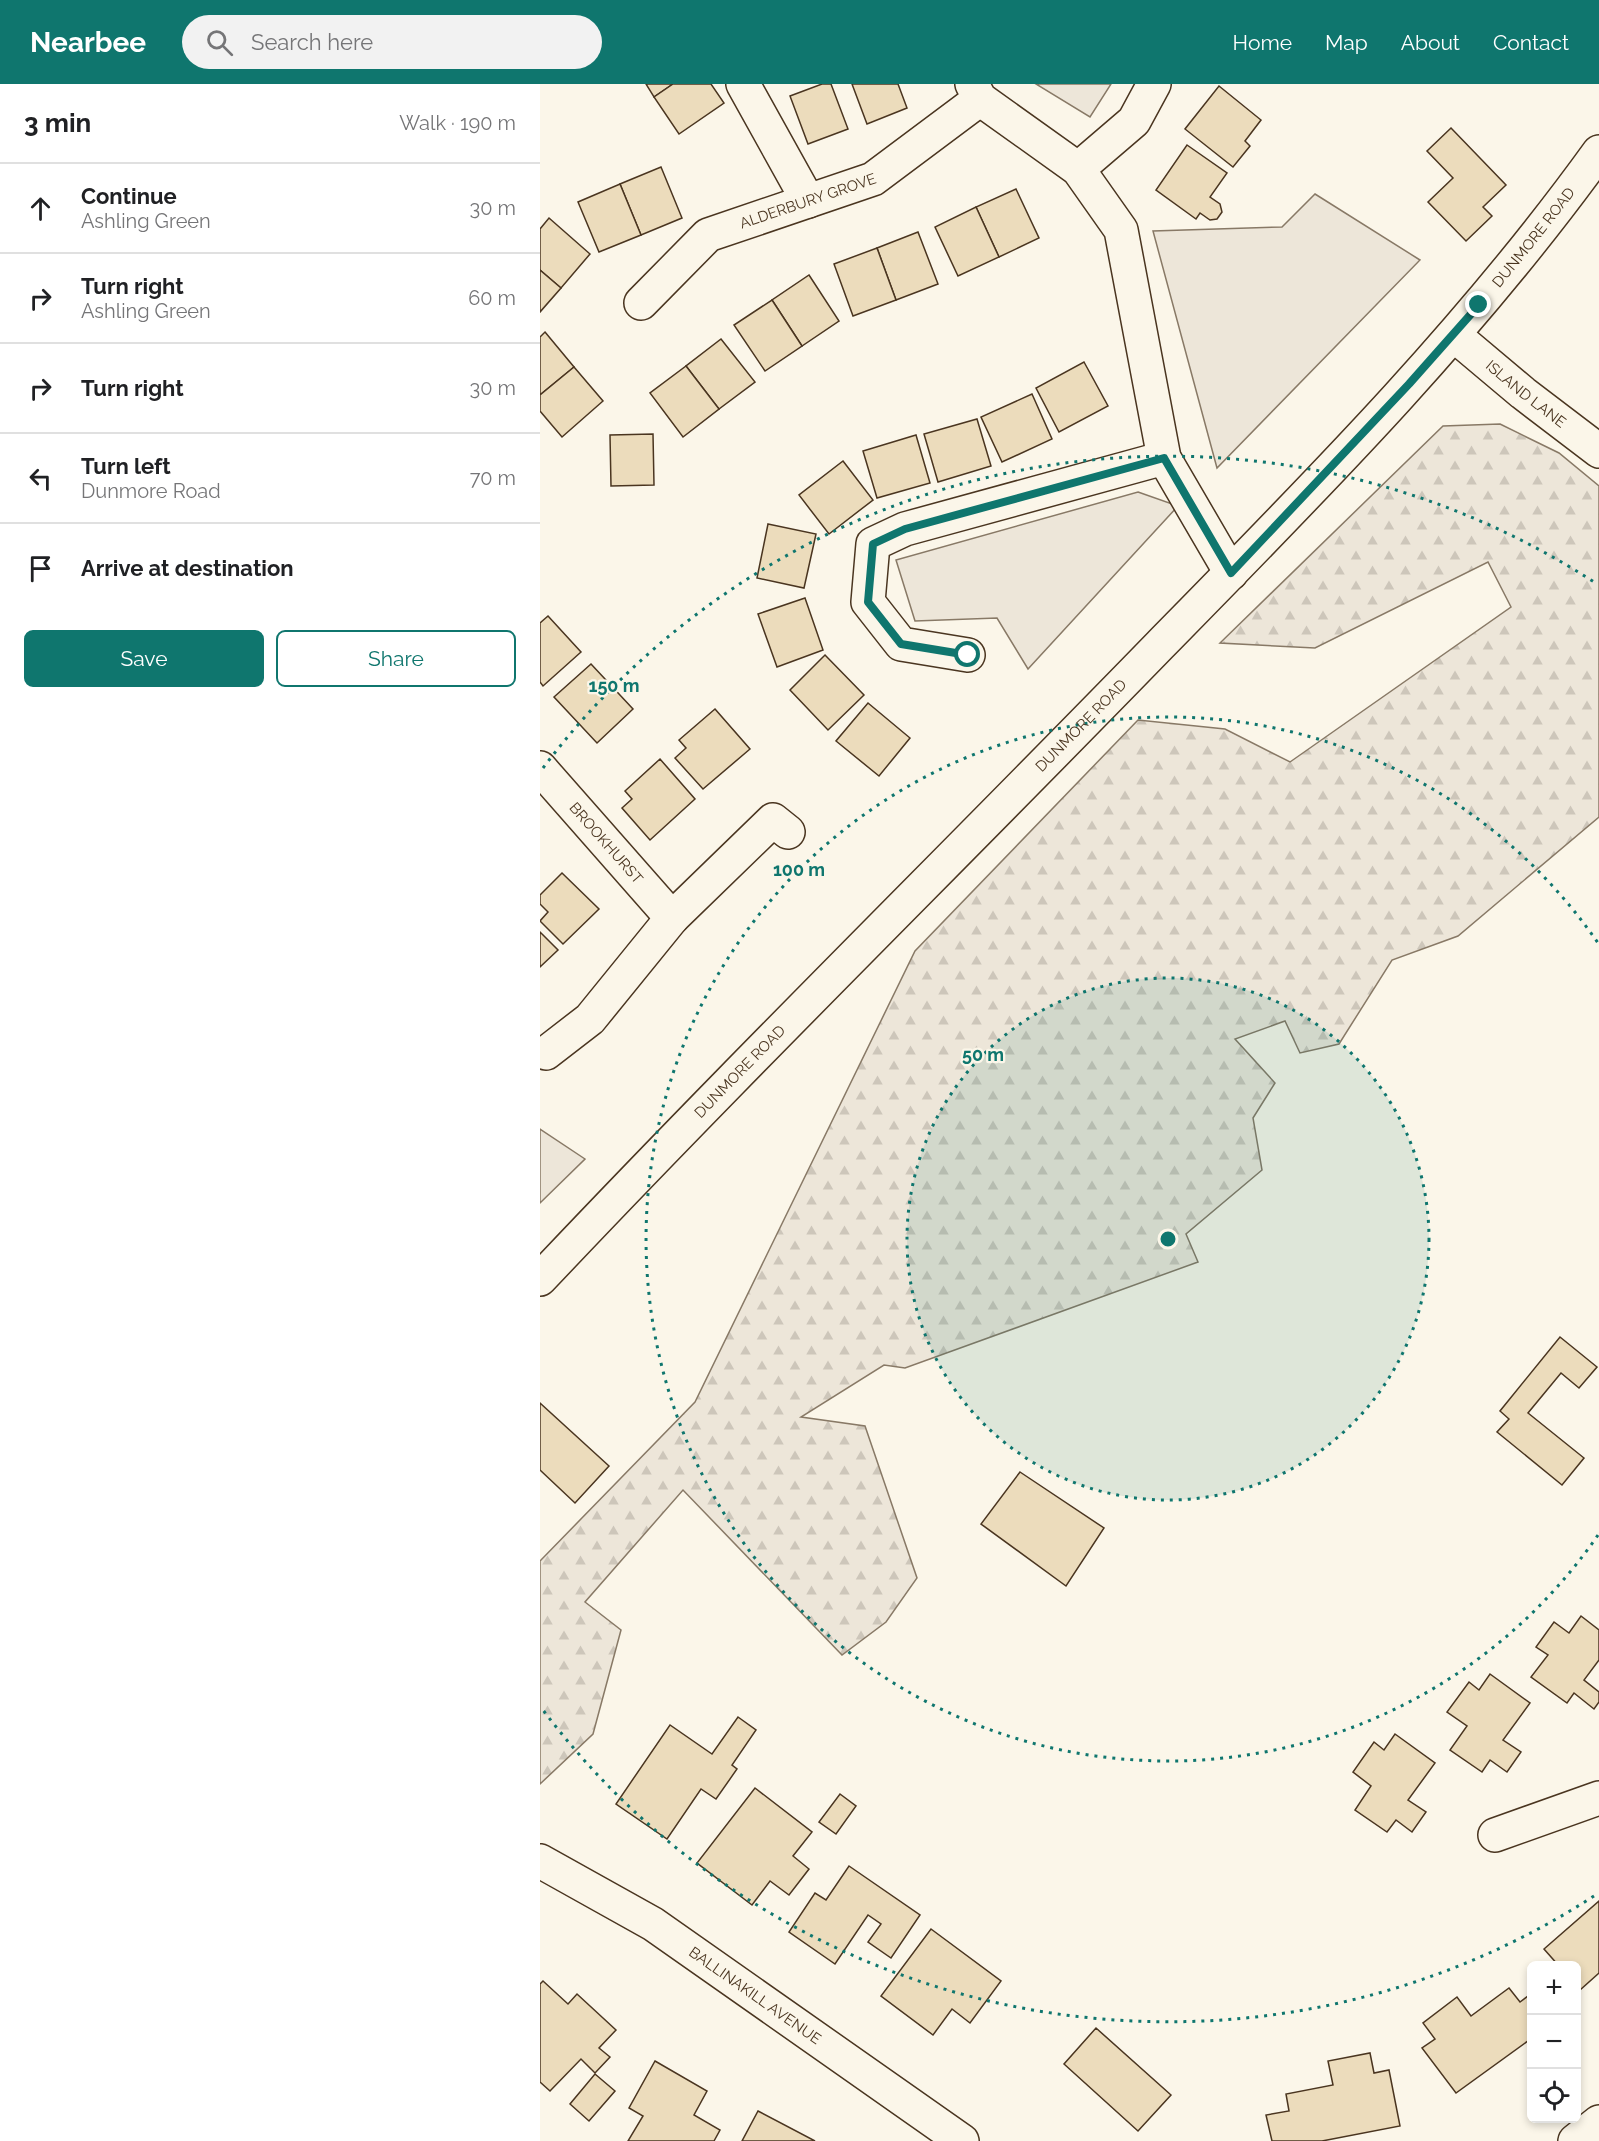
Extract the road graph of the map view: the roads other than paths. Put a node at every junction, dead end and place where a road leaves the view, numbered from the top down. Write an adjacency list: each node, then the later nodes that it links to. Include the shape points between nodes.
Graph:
1 (743, 84): 6 (street)
2 (1154, 84): 5 (street, via 1134,121)
3 (976, 92): 5 (street); 6 (street, ALDERBURY GROVE, via 873,179)
4 (1599, 152): 8 (street, DUNMORE ROAD)
5 (1078, 169): 10 (street, via 1121,230)
6 (808, 201): 7 (street, ALDERBURY GROVE, via 708,235)
7 (641, 303)
8 (1454, 335): 9 (street, ISLAND LANE); 11 (street, DUNMORE ROAD)
9 (1599, 451)
10 (1164, 458): 11 (street); 12 (street, via 905,529 873,544 868,602 901,644)
11 (1231, 573): 17 (street, DUNMORE ROAD)
12 (968, 655)
13 (540, 768): 15 (street, BROOKHURST)
14 (788, 832): 15 (street, via 773,820)
15 (672, 918): 16 (street, via 590,1019)
16 (546, 1053)
17 (540, 1279)
18 (1599, 1798): 19 (street)
19 (1495, 1835)
20 (540, 1861): 22 (street, BALLINAKILL AVENUE, via 653,1924)
21 (1599, 2122): 23 (street)
22 (962, 2141)
23 (1575, 2141)

